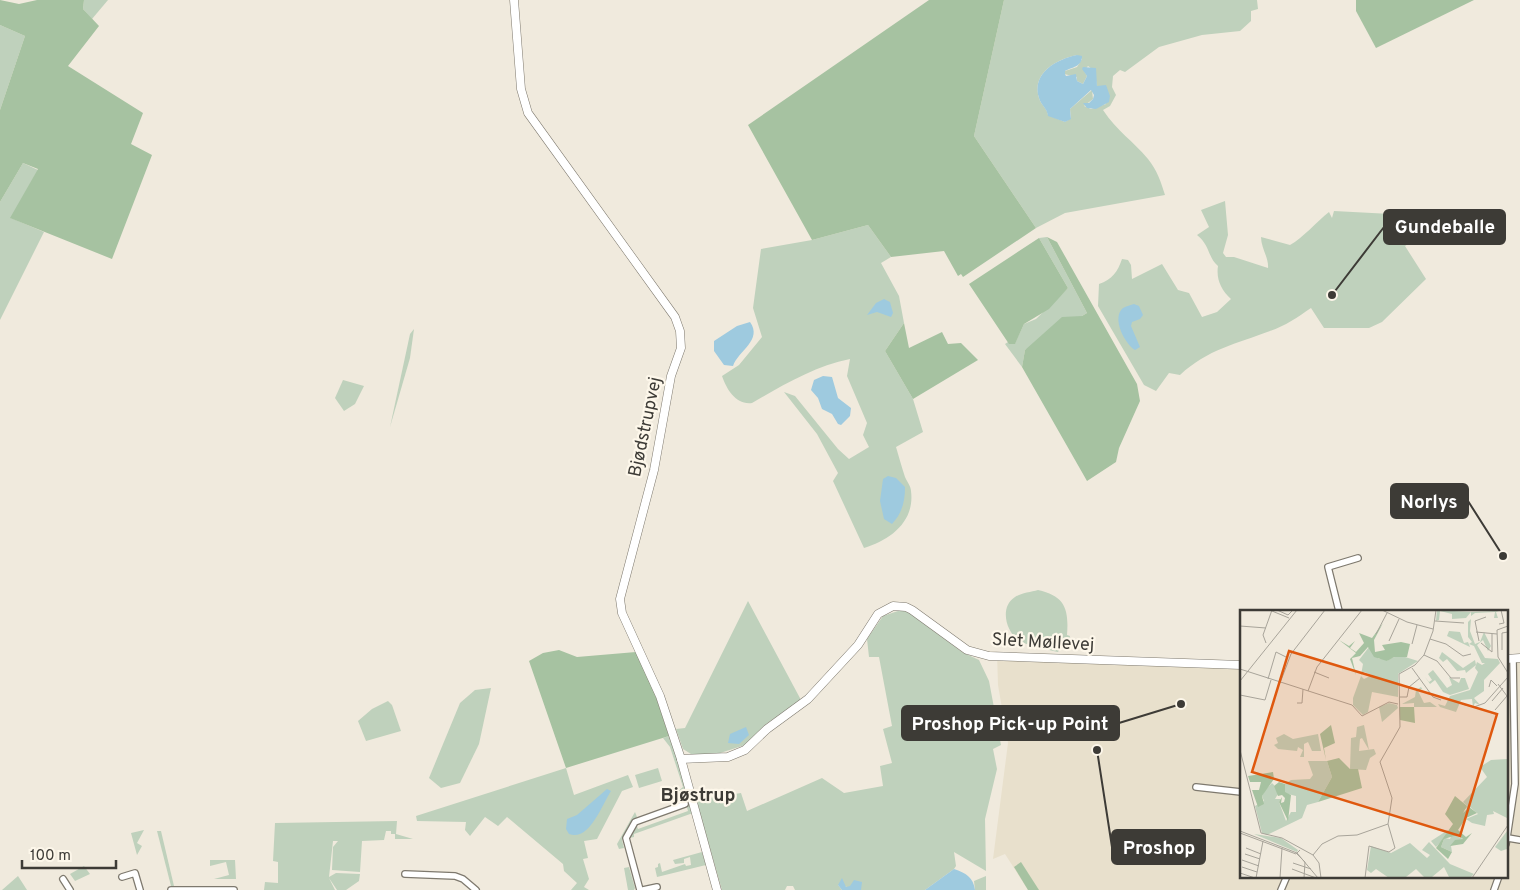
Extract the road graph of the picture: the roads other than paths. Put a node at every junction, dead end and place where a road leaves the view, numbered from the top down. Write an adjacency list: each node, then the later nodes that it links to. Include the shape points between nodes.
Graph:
1 (514, 0): 6 (street, Bjødstrupvej, via 521,89 528,113 675,317 680,331 680,348 671,376 654,470 620,599 622,613 660,696)
2 (1358, 558): 3 (street, via 1328,567)
3 (1338, 610)
4 (1513, 658): 10 (street, via 1514,784)
5 (1240, 665): 6 (street, Slet Møllevej, via 989,656 967,650 906,606 893,606 878,614 858,646 808,699 745,750 728,757)
6 (681, 759): 22 (street, Bjødstrupvej)
7 (1196, 787): 8 (street)
8 (1240, 792)
9 (685, 804): 21 (street, via 635,822 626,838)
10 (1508, 833)
11 (405, 874): 20 (street, via 455,876)
12 (122, 877): 17 (street, via 135,873)
13 (1286, 878): 23 (street)
14 (63, 879): 16 (street)
15 (657, 886): 21 (street)
16 (70, 890)
17 (140, 890)
18 (171, 890): 19 (street)
19 (234, 890)
20 (476, 890)
21 (642, 890)
22 (717, 890)
23 (1281, 890)

